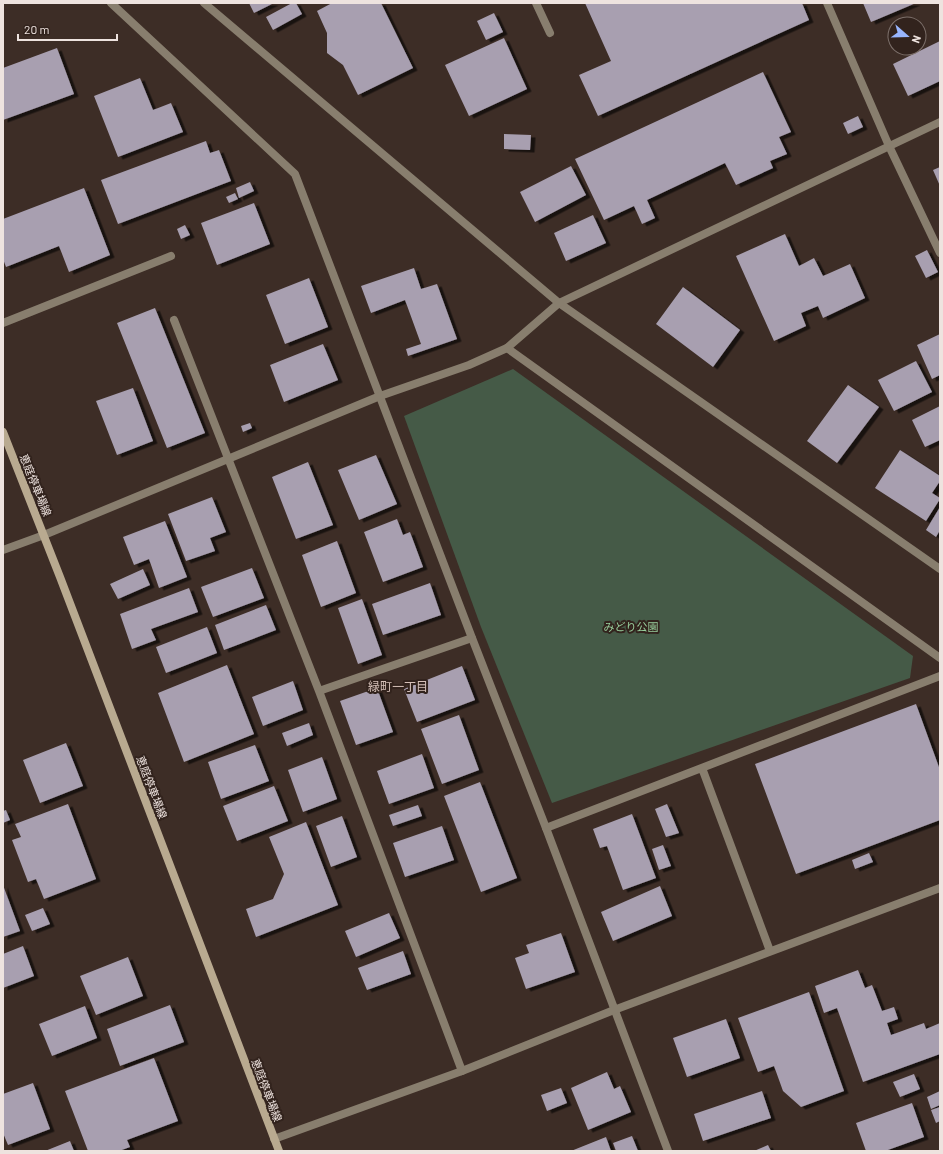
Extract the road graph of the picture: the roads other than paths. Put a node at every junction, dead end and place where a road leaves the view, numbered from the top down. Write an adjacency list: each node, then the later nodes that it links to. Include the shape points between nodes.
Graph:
1 (110, 3): 14 (street, via 295,174)
2 (204, 3): 10 (street)
3 (536, 3): 5 (street)
4 (827, 3): 7 (street)
5 (550, 33)
6 (940, 122): 7 (street)
7 (889, 146): 8 (street); 10 (street)
8 (940, 253)
9 (171, 256): 12 (street)
10 (559, 304): 13 (street); 19 (street)
11 (174, 320): 16 (street)
12 (3, 323)
13 (507, 348): 14 (street, via 469,365); 21 (street)
14 (380, 396): 16 (street); 20 (street)
15 (3, 432): 17 (main road, 恵庭停車場線)
16 (228, 458): 17 (street); 23 (street)
17 (44, 535): 18 (street); 30 (main road, 恵庭停車場線)
18 (3, 550)
19 (940, 569)
20 (472, 638): 23 (street); 25 (street)
21 (940, 658)
22 (940, 676): 24 (street)
23 (319, 691): 29 (street)
24 (702, 768): 25 (street); 27 (street)
25 (546, 828): 28 (street)
26 (940, 888): 27 (street)
27 (770, 951): 28 (street)
28 (614, 1010): 29 (street); 32 (street)
29 (462, 1071): 30 (street)
30 (274, 1139): 31 (main road, 恵庭停車場線)
31 (279, 1151)
32 (668, 1151)

